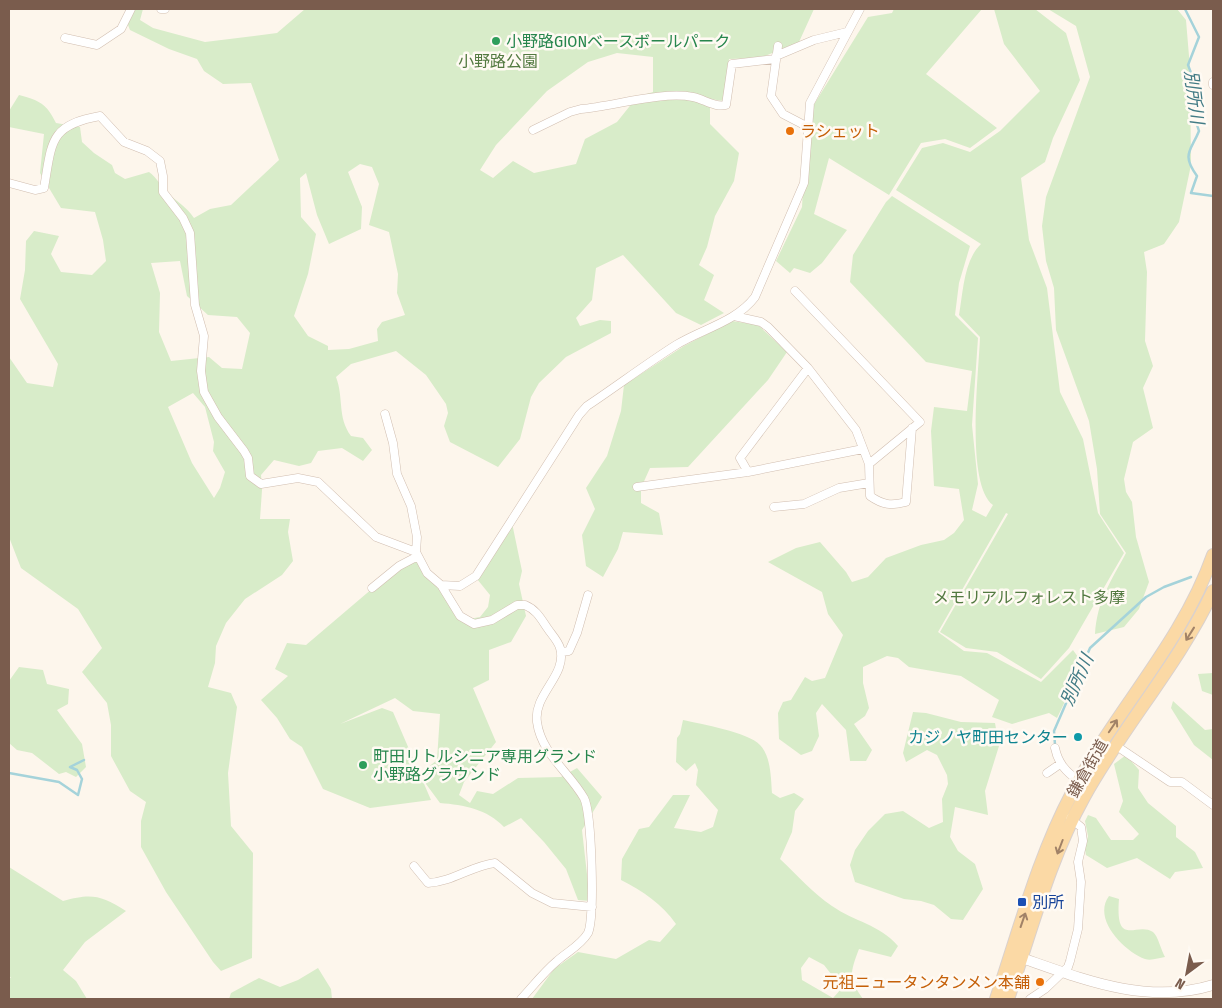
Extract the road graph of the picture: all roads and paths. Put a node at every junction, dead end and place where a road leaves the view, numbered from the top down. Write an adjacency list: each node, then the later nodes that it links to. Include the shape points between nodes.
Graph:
1 (131, 9): 6 (street, via 121,29 97,45)
2 (161, 9): 3 (street)
3 (166, 9)
4 (860, 9): 5 (street)
5 (847, 32): 8 (street, via 814,40); 9 (street, via 814,93)
6 (65, 38)
7 (778, 46): 8 (street)
8 (776, 57): 9 (street, via 771,96 783,114); 10 (street, via 732,64 726,105 721,107 693,97 668,96 581,109)
9 (808, 127): 13 (street, via 806,171 800,195 755,298)
10 (533, 130)
11 (9, 183): 23 (street, via 35,190 44,188 50,152 62,129 77,121 100,116 124,142 156,157 161,164 163,192 183,218 192,240 195,305 204,336 200,371 204,392 248,458 250,476 261,484 298,478 318,482 376,537)
12 (795, 291): 16 (street, via 920,422)
13 (734, 316): 14 (street, via 761,322); 25 (street, via 678,344 587,406 476,576 460,586)
14 (808, 368): 17 (street, via 856,430); 19 (street, via 740,458)
15 (386, 414): 23 (street, via 397,474 412,513)
16 (912, 428): 18 (street); 20 (street, via 906,502 896,505 880,503 870,496)
17 (863, 448): 18 (street); 19 (street)
18 (869, 464): 20 (street)
19 (748, 472): 21 (street)
20 (869, 483): 22 (street, via 839,488 804,504)
21 (638, 487)
22 (774, 507)
23 (417, 554): 25 (street, via 427,573); 26 (street)
24 (1213, 555): 27 (main road, 鎌倉街道)
25 (441, 586): 29 (street, via 460,616 474,624 485,623 517,605 530,607 558,642)
26 (372, 588)
27 (1210, 590): 30 (main road, 鎌倉街道, one-way to 30, via 1184,642); 34 (main road, 鎌倉街道, one-way to 27, via 1104,738 1183,622)
28 (588, 595): 29 (street, via 569,652)
29 (561, 652): 38 (street, via 558,669 538,704 537,722 553,760 585,801 592,868)
30 (1115, 745): 35 (street, via 1170,782 1182,782); 36 (main road, 鎌倉街道)
31 (1055, 748): 32 (street)
32 (1060, 764): 33 (street); 34 (street)
33 (1047, 773)
34 (1079, 781): 36 (main road, 鎌倉街道)
35 (1213, 805)
36 (1067, 817): 39 (main road, 鎌倉街道, via 1054,864); 40 (street, via 1079,824 1083,840 1078,862 1081,882 1078,929 1070,961)
37 (414, 866): 38 (street, via 428,883 442,882 495,863 532,893 552,903)
38 (592, 907): 42 (street, via 591,924 582,940)
39 (1012, 954): 40 (street); 45 (main road, 鎌倉街道); 46 (main road, 鎌倉街道)
40 (1063, 972): 41 (street, via 1137,992 1181,992); 47 (street)
41 (1213, 985)
42 (531, 988): 43 (street); 44 (street)
43 (521, 999)
44 (530, 999)
45 (996, 999)
46 (1008, 999)
47 (1030, 999)

